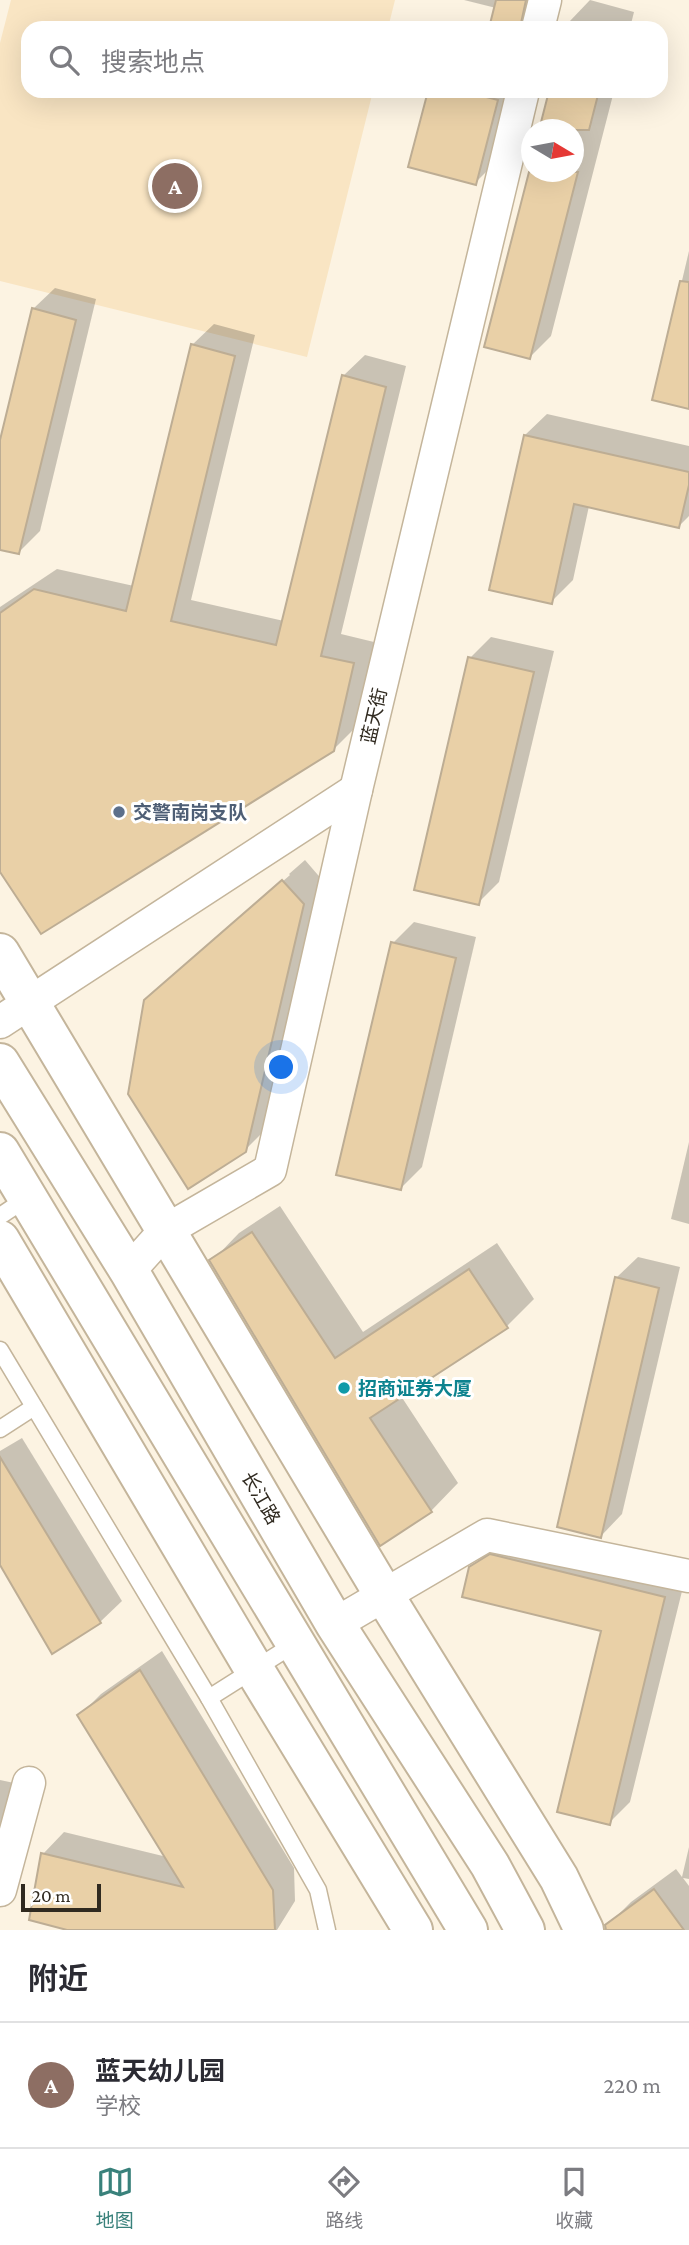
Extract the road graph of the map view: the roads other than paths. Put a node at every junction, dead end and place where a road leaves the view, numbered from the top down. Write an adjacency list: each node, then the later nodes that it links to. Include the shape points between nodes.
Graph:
1 (545, 0): 2 (street)
2 (540, 21)
3 (521, 98): 4 (street, 蓝天街)
4 (356, 790): 6 (street); 10 (street, 蓝天街, via 270,1170)
5 (0, 953): 6 (main road)
6 (15, 1013): 10 (main road)
7 (0, 1063): 12 (main road, 长江路)
8 (0, 1152): 9 (main road)
9 (14, 1207): 19 (main road)
10 (164, 1231): 12 (street, 蓝天街); 17 (main road)
11 (0, 1240): 20 (main road)
12 (129, 1271): 18 (main road, 长江路)
13 (0, 1350): 14 (lane)
14 (34, 1407): 15 (lane); 21 (lane)
15 (0, 1429)
16 (689, 1577): 17 (street, via 487,1535)
17 (384, 1595): 18 (street); 28 (main road, via 559,1878)
18 (335, 1624): 27 (main road, 长江路, via 490,1865)
19 (296, 1643): 20 (lane); 26 (main road)
20 (254, 1669): 21 (lane); 25 (main road)
21 (209, 1698): 24 (lane, via 318,1891)
22 (29, 1783): 23 (street)
23 (0, 1890)
24 (327, 1930)
25 (413, 1930)
26 (468, 1930)
27 (525, 1930)
28 (584, 1930)

